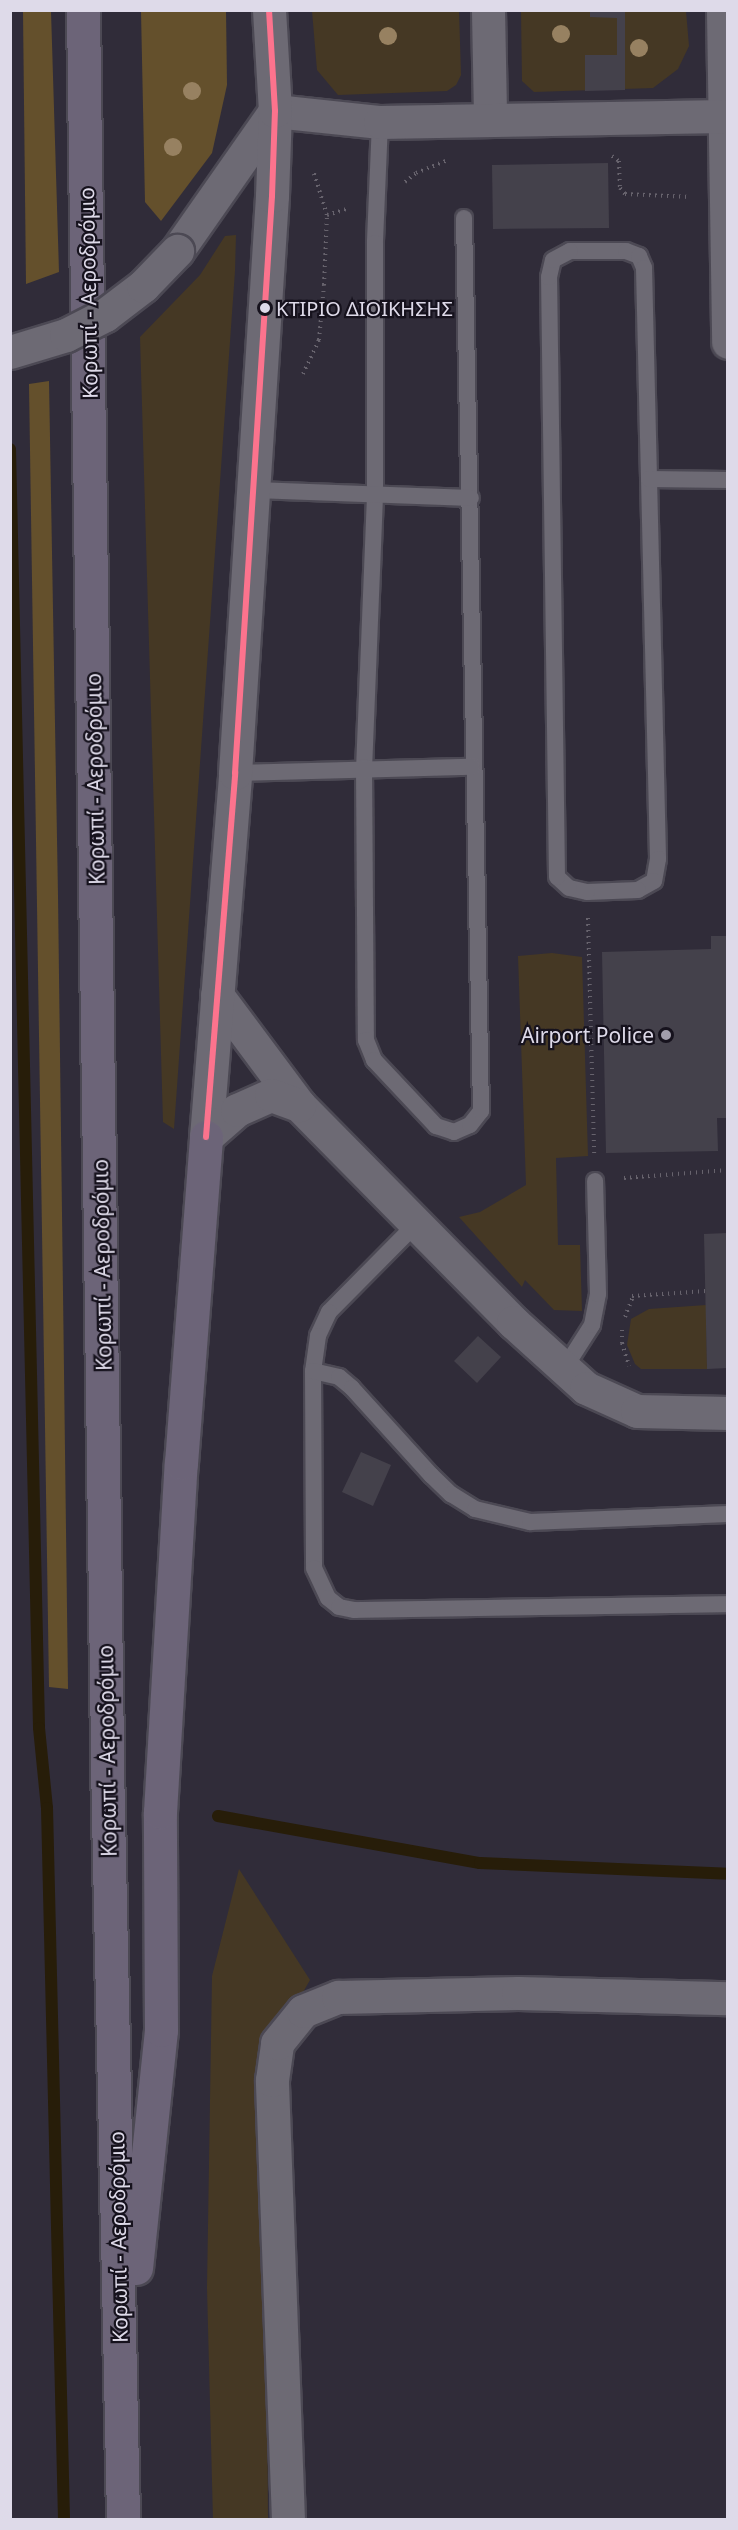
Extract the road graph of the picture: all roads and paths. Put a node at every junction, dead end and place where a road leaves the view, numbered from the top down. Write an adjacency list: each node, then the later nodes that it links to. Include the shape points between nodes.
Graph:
1 (83, 10): 45 (highway, Κορωπί - Αεροδρόμιο, via 108,1813)
2 (269, 10): 5 (street)
3 (488, 10): 7 (street)
4 (723, 10): 6 (street)
5 (274, 111): 8 (street); 18 (street, bridge, via 177,251 143,286 105,315 66,335); 22 (street)
6 (726, 116): 7 (street); 16 (street)
7 (490, 119): 8 (street)
8 (380, 122): 13 (lane)
9 (601, 156): 12 (path, via 619,161 620,188 631,197)
10 (452, 159): 13 (path, via 416,173)
11 (313, 170): 14 (path)
12 (691, 197)
13 (377, 199): 14 (path); 23 (lane)
14 (327, 215): 19 (path, via 319,340)
15 (465, 218): 24 (lane)
16 (727, 302): 17 (street)
17 (728, 342)
18 (10, 352)
19 (303, 374)
20 (649, 479): 21 (lane); 28 (lane, via 658,859 654,881 638,890); 28 (lane, via 644,268 639,256 626,251 570,251 553,260 549,278 557,877 569,888)
21 (728, 480)
22 (255, 490): 23 (lane); 27 (street)
23 (375, 496): 24 (lane); 25 (lane)
24 (471, 498): 26 (lane)
25 (364, 767): 26 (lane); 26 (lane, via 366,1040 374,1060 436,1126 454,1131 470,1125 481,1111); 27 (lane)
26 (472, 767)
27 (235, 773): 29 (street)
28 (587, 892): 33 (path)
29 (217, 995): 30 (street); 31 (street)
30 (298, 1105): 31 (street, via 271,1095 237,1110); 34 (street)
31 (206, 1137): 45 (highway, via 160,1812 161,2030)
32 (728, 1170): 33 (path)
33 (595, 1181): 36 (lane)
34 (417, 1223): 38 (street); 39 (lane, via 329,1312 318,1336)
35 (706, 1291): 37 (path)
36 (598, 1294): 37 (path); 38 (lane, via 592,1325)
37 (633, 1296): 40 (path, via 623,1325 622,1343 626,1360)
38 (564, 1369): 41 (street, via 596,1394 637,1411)
39 (313, 1371): 42 (lane, via 339,1377 352,1388 444,1488 475,1509 530,1522); 43 (lane, via 314,1568 320,1586 339,1607 355,1610)
40 (636, 1372)
41 (728, 1413)
42 (728, 1514)
43 (728, 1604)
44 (728, 1998): 47 (street, via 518,1993 338,1996 303,2011 277,2043 272,2080)
45 (122, 2398): 46 (highway, Κορωπί - Αεροδρόμιο)
46 (123, 2520)
47 (288, 2520)

